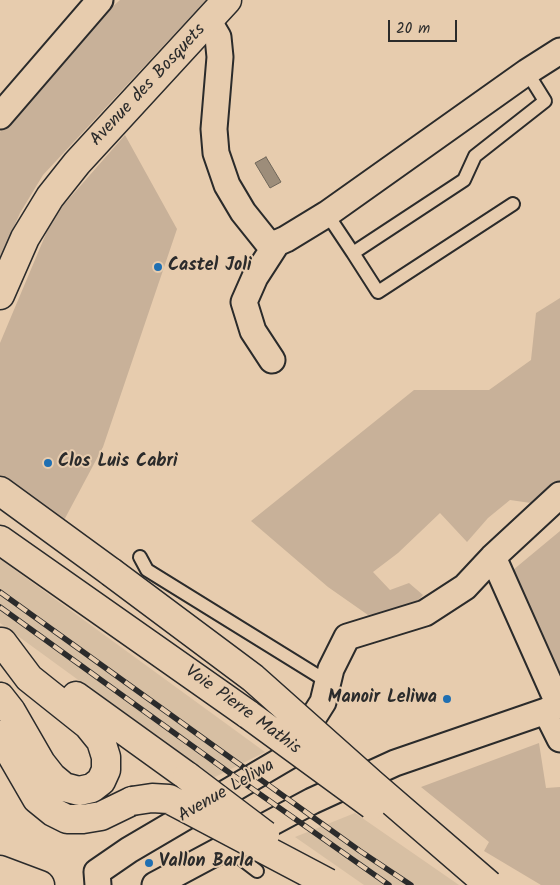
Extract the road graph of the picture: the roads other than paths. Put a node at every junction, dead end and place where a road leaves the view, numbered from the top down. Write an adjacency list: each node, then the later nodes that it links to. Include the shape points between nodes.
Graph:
1 (100, 0): 6 (street)
2 (227, 0): 3 (main road)
3 (208, 20): 9 (street, Avenue des Bosquets, via 218,37 220,57 214,129 216,153 227,185 243,212 267,242); 11 (main road, Avenue des Bosquets, via 50,197 25,238)
4 (560, 51): 5 (street)
5 (527, 72): 8 (street); 10 (lane, via 545,101 475,156 464,180)
6 (0, 116)
7 (513, 204): 10 (lane, via 378,292)
8 (327, 214): 9 (street); 10 (lane)
9 (277, 243): 12 (street, via 244,302 253,330)
10 (353, 253)
11 (0, 295)
12 (272, 360)
13 (0, 490): 32 (main road, bridge, via 253,678)
14 (560, 496): 17 (street, Avenue Leliwa)
15 (0, 540): 31 (main road, Voie Pierre Mathis, bridge)
16 (140, 557): 19 (lane, via 147,570)
17 (494, 557): 19 (street, Avenue Leliwa, via 464,587 425,613 347,637); 21 (street)
18 (1, 641): 20 (main road, via 29,678 88,725 101,741 106,757 106,770 101,781 92,788 79,791 64,787 41,763); 27 (main road, bridge)
19 (328, 682): 29 (street, Avenue Leliwa, via 323,702 289,756 129,850 97,872)
20 (0, 698)
21 (555, 707): 23 (street); 24 (street, via 395,763 312,801)
22 (0, 734): 27 (main road, bridge, via 37,799 67,819 101,816 132,801 168,799)
23 (560, 739)
24 (223, 849): 26 (lane); 30 (street)
25 (0, 870): 28 (main road)
26 (257, 871)
27 (329, 884)
28 (40, 885)
29 (98, 885)
30 (155, 885)
31 (482, 885)
32 (489, 885)

